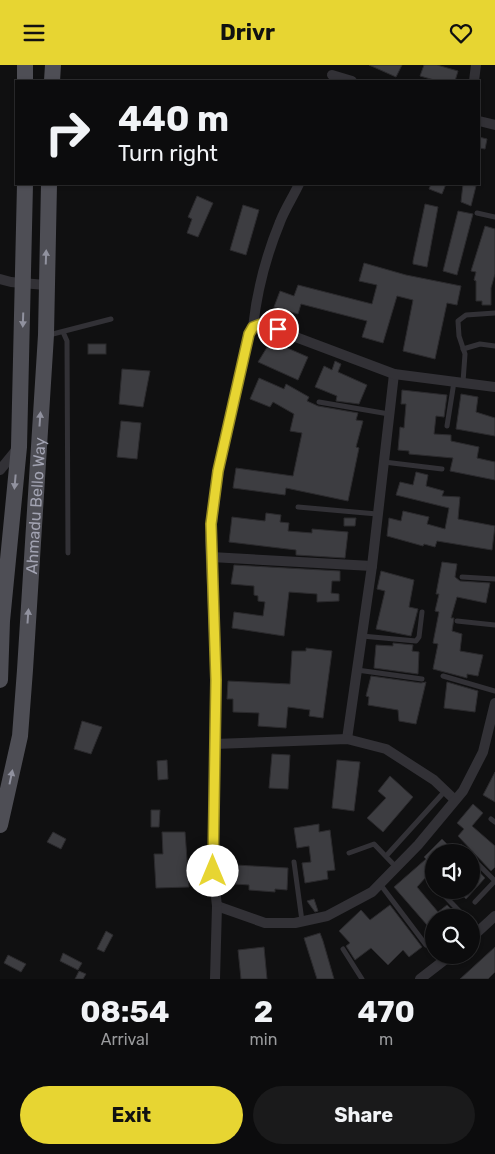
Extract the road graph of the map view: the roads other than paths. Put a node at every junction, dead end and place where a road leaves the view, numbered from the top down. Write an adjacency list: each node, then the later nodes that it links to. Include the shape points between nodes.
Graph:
1 (25, 65): 5 (main road)
2 (53, 65): 6 (main road)
3 (476, 65): 8 (street)
4 (333, 74): 7 (street)
5 (25, 80)
6 (52, 80)
7 (349, 80)
8 (474, 80)
9 (480, 121): 10 (street)
10 (495, 125)
11 (25, 185): 17 (main road, Ahmadu Bello Way)
12 (49, 185): 18 (main road, Ahmadu Bello Way, one-way to 12)
13 (298, 185): 22 (street, via 270,247 256,293)
14 (477, 213): 15 (lane)
15 (495, 217)
16 (0, 279): 17 (street)
17 (18, 282): 18 (street); 19 (street); 33 (main road, Ahmadu Bello Way, one-way to 33)
18 (45, 285): 24 (main road, Ahmadu Bello Way)
19 (0, 287)
20 (495, 313): 26 (lane, via 466,315 458,321)
21 (111, 319): 23 (lane)
22 (253, 327): 27 (street, via 261,324 278,329); 40 (street, via 215,489)
23 (63, 332): 24 (lane); 39 (lane, via 67,341)
24 (46, 335): 59 (main road, Ahmadu Bello Way, one-way to 24, via 20,737)
25 (495, 346): 26 (lane, via 480,343)
26 (464, 349): 28 (lane)
27 (394, 374): 28 (street); 31 (street)
28 (458, 382): 29 (street); 32 (lane)
29 (495, 387)
30 (319, 403): 31 (lane)
31 (389, 414): 34 (street)
32 (447, 426)
33 (19, 447): 36 (street); 45 (main road, Ahmadu Bello Way, one-way to 45)
34 (384, 462): 35 (lane); 38 (street)
35 (442, 469)
36 (0, 470)
37 (298, 507): 38 (lane)
38 (378, 514): 41 (street)
39 (68, 553)
40 (211, 557): 41 (street); 56 (street, via 216,680)
41 (372, 566): 48 (street)
42 (462, 577): 43 (lane)
43 (495, 579)
44 (422, 612): 48 (lane, via 416,641)
45 (1, 621): 51 (main road, Ahmadu Bello Way)
46 (458, 621): 47 (lane)
47 (495, 625)
48 (362, 636): 49 (street)
49 (357, 670): 52 (lane); 55 (street)
50 (443, 676): 53 (lane)
51 (0, 679)
52 (422, 679)
53 (495, 691)
54 (495, 703): 58 (street, via 483,752)
55 (347, 739): 56 (street); 57 (street, via 386,749)
56 (214, 744): 70 (street, via 213,871)
57 (446, 790): 58 (street); 61 (lane)
58 (455, 800): 64 (street)
59 (0, 825)
60 (350, 853): 61 (lane, via 369,844)
61 (387, 855): 64 (lane)
62 (294, 862): 73 (lane)
63 (480, 866): 66 (lane, via 495,881)
64 (396, 867): 65 (street)
65 (380, 884): 73 (street, via 347,907); 75 (lane)
66 (480, 897)
67 (448, 899): 71 (lane)
68 (478, 899): 69 (lane)
69 (475, 902)
70 (216, 906): 73 (street, via 265,923); 78 (street)
71 (457, 909)
72 (495, 916): 74 (street)
73 (302, 922)
74 (480, 927)
75 (425, 944)
76 (344, 949): 79 (lane)
77 (439, 964): 80 (street)
78 (215, 979)
79 (362, 979)
80 (420, 979)

